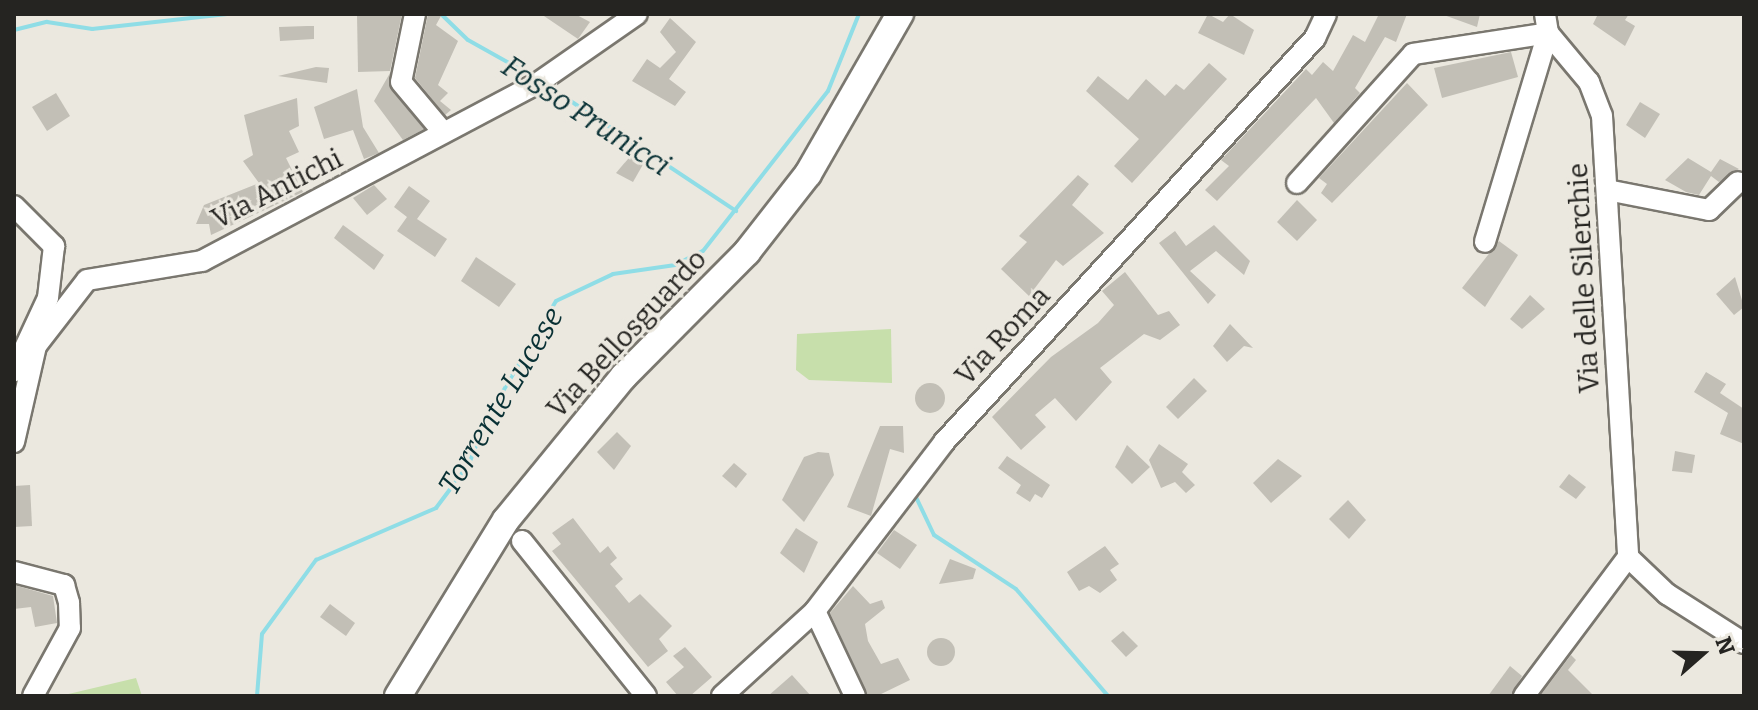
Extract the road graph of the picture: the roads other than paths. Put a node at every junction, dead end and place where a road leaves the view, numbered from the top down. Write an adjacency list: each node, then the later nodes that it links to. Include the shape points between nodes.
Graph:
1 (415, 14): 6 (street, via 401,82)
2 (637, 14): 6 (street, Via Antichi, via 542,81)
3 (900, 14): 21 (main road, Via Bellosguardo, via 799,186 747,252 624,376 506,520)
4 (1325, 16): 18 (street, Via Roma, via 944,442)
5 (1546, 24): 8 (street, via 1413,54); 9 (street, Via delle Silerchie, via 1598,97); 11 (street)
6 (443, 132): 13 (street, Via Antichi, via 202,261 87,280 36,346)
7 (1738, 182): 9 (street, via 1709,210)
8 (1297, 183)
9 (1607, 190): 16 (street, Via delle Silerchie)
10 (14, 206): 12 (street, via 54,246 48,298)
11 (1485, 242)
12 (14, 371)
13 (19, 401): 14 (street, Via Antichi)
14 (14, 442)
15 (522, 541): 22 (street)
16 (1628, 557): 19 (street, via 1667,594); 25 (street)
17 (14, 572): 20 (street, via 64,585 69,603 70,628)
18 (815, 611): 23 (street, Via Roma); 24 (street)
19 (1744, 643)
20 (33, 696)
21 (398, 696)
22 (646, 696)
23 (722, 696)
24 (855, 696)
25 (1524, 696)

